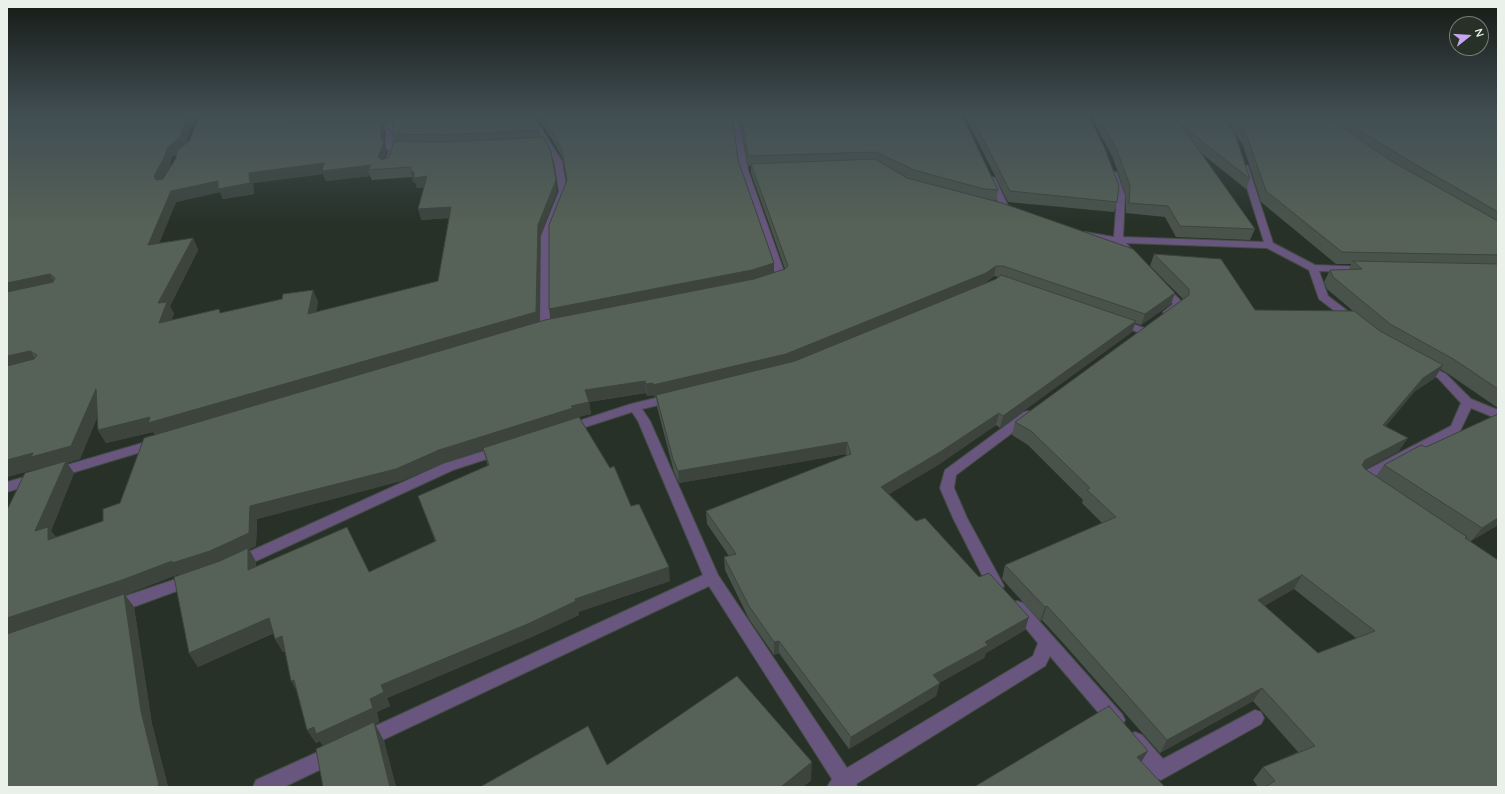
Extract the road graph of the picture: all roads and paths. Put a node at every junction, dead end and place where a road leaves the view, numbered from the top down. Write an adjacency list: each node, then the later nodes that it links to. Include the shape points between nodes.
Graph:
1 (393, 151): 6 (street)
2 (550, 151): 20 (street, via 558,161 563,191 545,236 544,261 549,326)
3 (743, 151): 16 (street, via 781,277)
4 (1241, 154): 11 (street)
5 (1108, 158): 10 (street, via 1121,196)
6 (386, 167)
7 (986, 168): 8 (street, via 1006,210)
8 (998, 208)
9 (1080, 235): 10 (street)
10 (1118, 240): 11 (street); 12 (street)
11 (1269, 244): 13 (street)
12 (1143, 268)
13 (1313, 268): 14 (street); 18 (street, via 1323,297)
14 (1375, 270)
15 (1154, 279): 19 (street, via 1179,304)
16 (761, 284)
17 (1106, 318): 19 (street)
18 (1360, 326)
19 (1143, 331): 21 (street)
20 (531, 332)
21 (1130, 340)
22 (1410, 358): 24 (street, via 1442,376)
23 (688, 395): 26 (street)
24 (1467, 402): 27 (street); 31 (street, via 1456,428 1362,478)
25 (1040, 406): 37 (street, via 950,473 947,488 992,581)
26 (635, 407): 28 (street); 35 (street, via 644,421)
27 (1498, 415)
28 (553, 433)
29 (167, 440): 32 (street)
30 (515, 445): 33 (street, via 448,467)
31 (1375, 486)
32 (7, 487)
33 (223, 569)
34 (201, 577): 36 (street)
35 (712, 578): 39 (street); 40 (street)
36 (99, 612)
37 (1047, 641): 38 (street, via 1161,771); 39 (street, via 1039,661)
38 (1254, 718)
39 (843, 785)
40 (263, 787)

